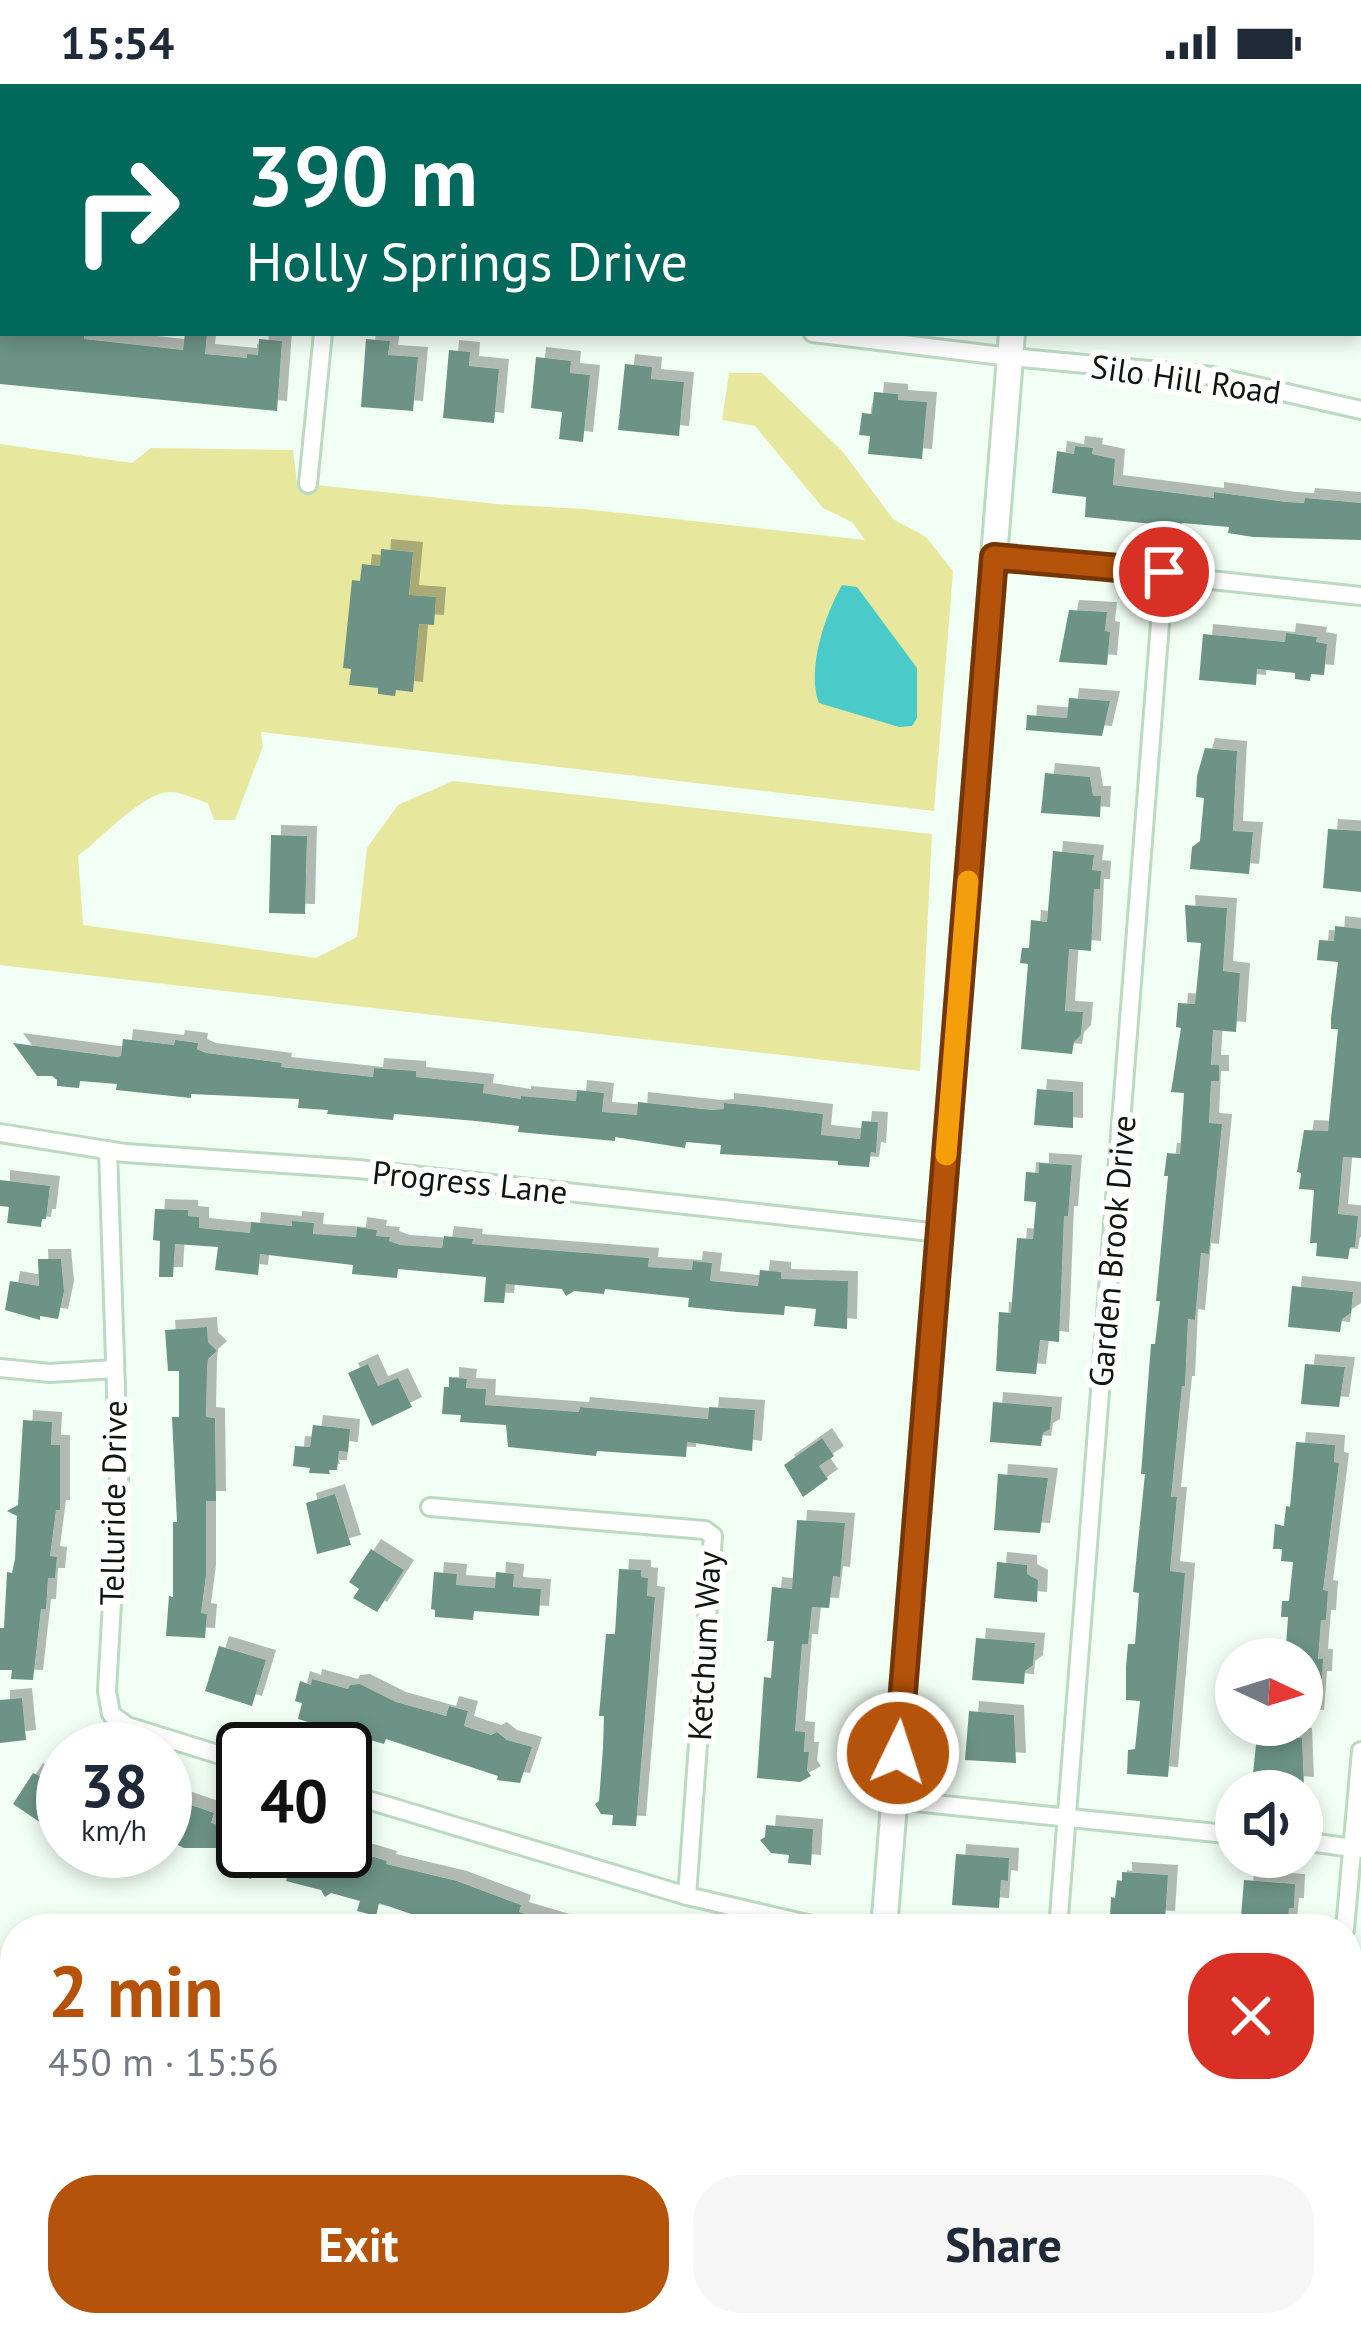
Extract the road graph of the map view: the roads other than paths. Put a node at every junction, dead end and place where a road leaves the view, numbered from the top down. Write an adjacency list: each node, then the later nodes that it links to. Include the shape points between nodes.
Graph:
1 (323, 336): 5 (street)
2 (862, 336): 3 (street, Silo Hill Road)
3 (1011, 345): 4 (street, Silo Hill Road, via 1213,376); 6 (street)
4 (1361, 410)
5 (308, 484)
6 (994, 557): 7 (street); 11 (street)
7 (1164, 572): 8 (street); 19 (street, Garden Brook Drive)
8 (1361, 596)
9 (0, 1133): 10 (street, Progress Lane)
10 (108, 1150): 11 (street, Progress Lane); 13 (street, Telluride Drive)
11 (940, 1232): 17 (street)
12 (0, 1367): 13 (street)
13 (115, 1369): 16 (street, Telluride Drive, via 111,1714)
14 (430, 1507): 23 (street, Ketchum Way, via 713,1536)
15 (1361, 1750): 22 (street)
16 (216, 1754)
17 (895, 1800): 19 (street); 25 (street)
18 (372, 1801): 23 (street)
19 (1067, 1818): 20 (street); 26 (street, Garden Brook Drive)
20 (1215, 1833)
21 (1323, 1844): 22 (street)
22 (1357, 1848): 27 (street)
23 (687, 1896): 24 (street)
24 (764, 1914)
25 (885, 1914)
26 (1059, 1914)
27 (1348, 1914)

